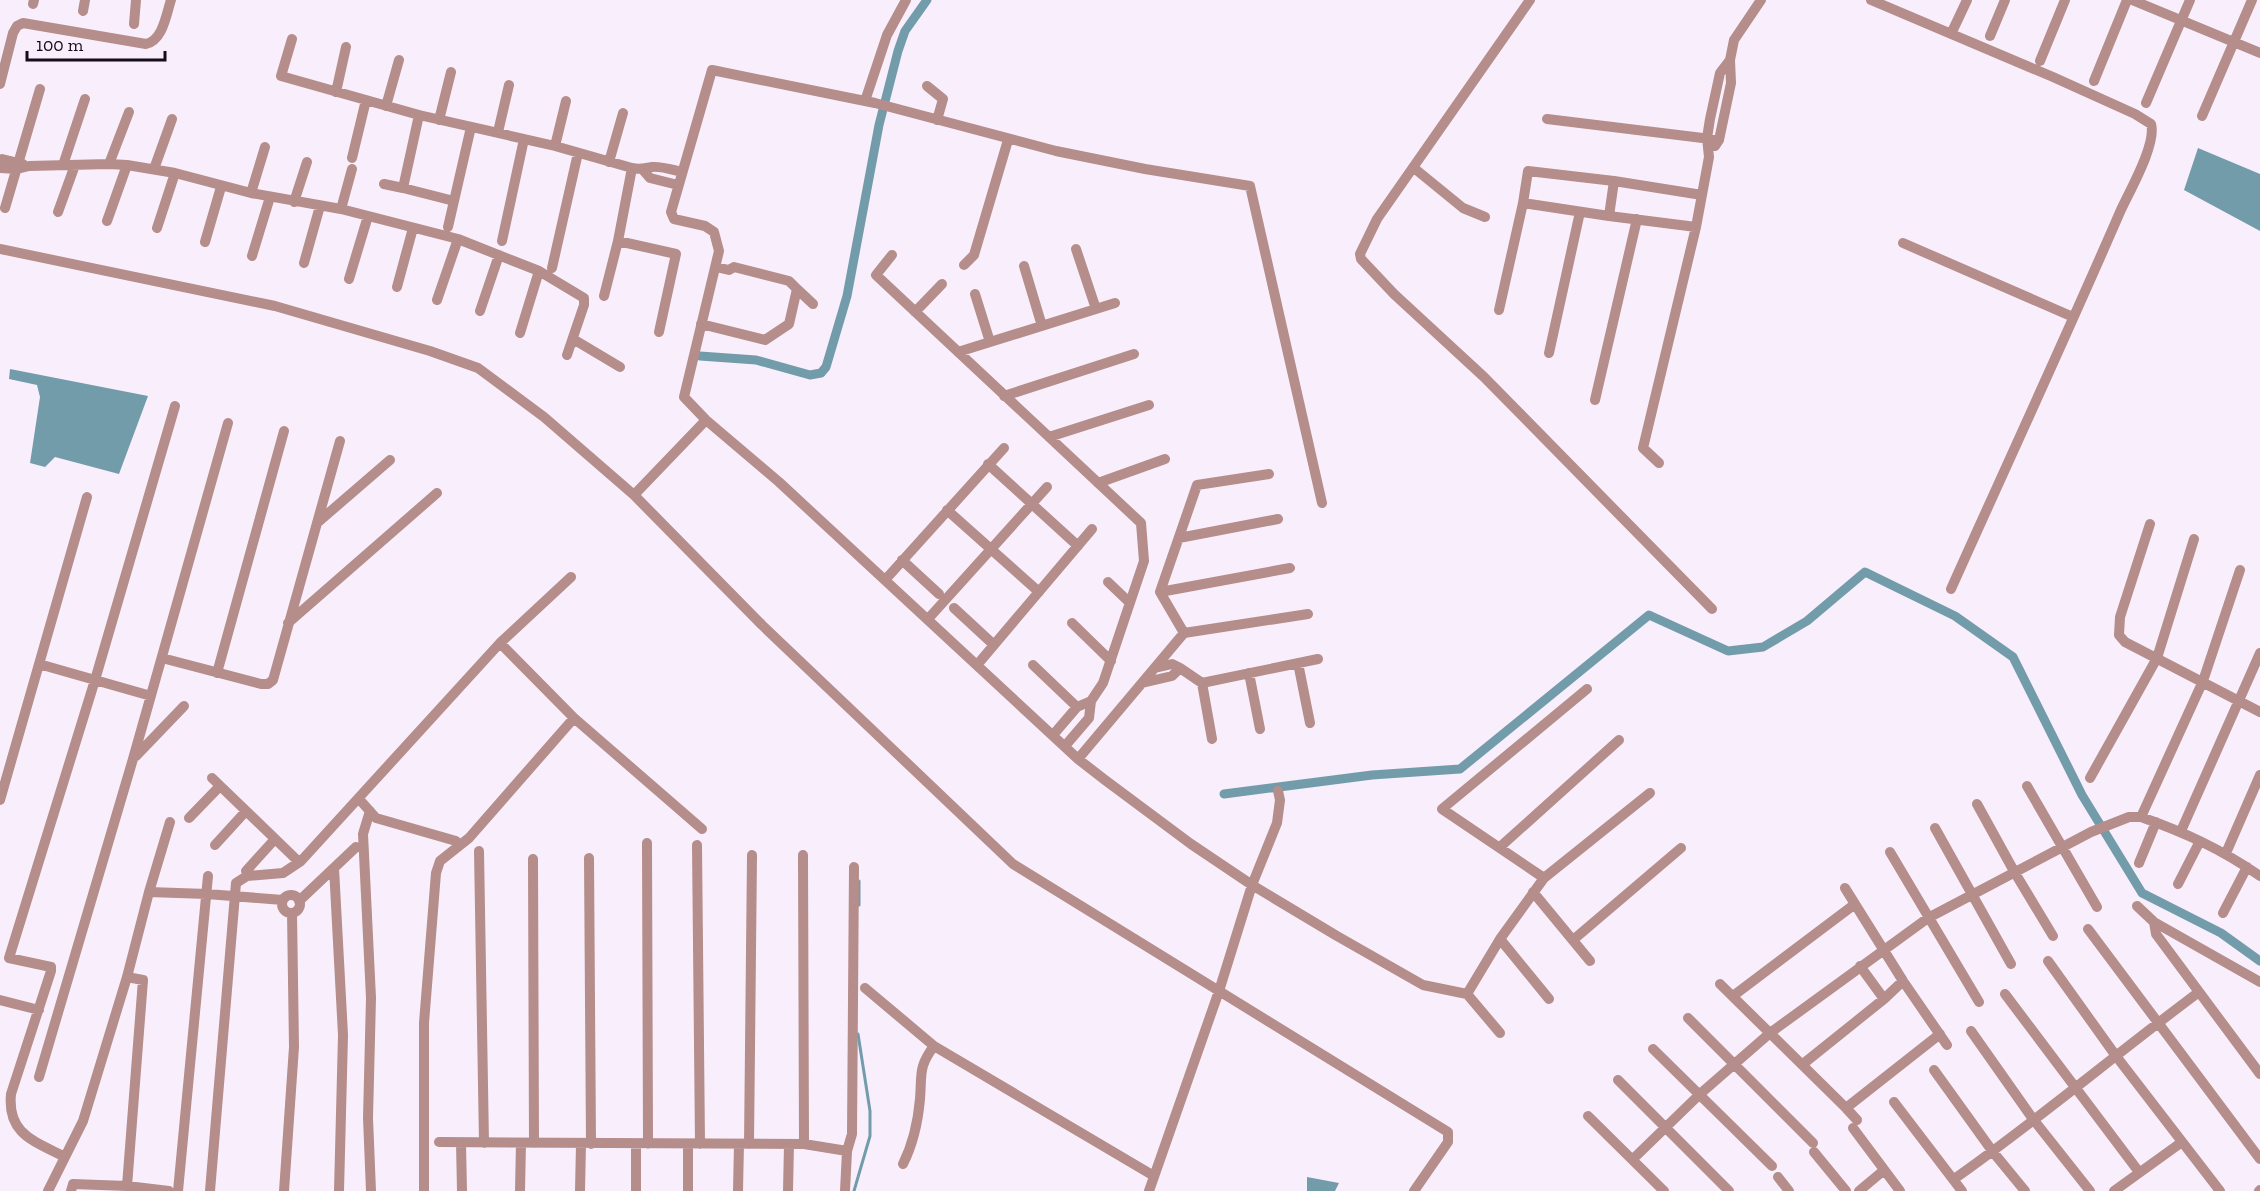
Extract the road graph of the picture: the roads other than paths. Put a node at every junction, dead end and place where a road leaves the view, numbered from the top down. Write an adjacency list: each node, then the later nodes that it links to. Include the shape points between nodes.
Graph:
1 (136, 0): 14 (street)
2 (171, 0): 26 (street, via 158,38 146,44 23,23 13,33)
3 (906, 0): 34 (street, via 888,35)
4 (1530, 0): 63 (street)
5 (1761, 0): 22 (street, via 1734,40)
6 (1871, 0): 15 (street)
7 (1966, 0): 15 (street)
8 (2005, 0): 16 (street)
9 (2065, 0): 23 (street)
10 (2129, 0): 13 (street); 25 (street)
11 (2190, 0): 13 (street)
12 (2252, 0): 18 (street)
13 (2181, 21): 18 (street); 35 (street)
14 (134, 24)
15 (1951, 34): 124 (street, via 2097,96 2151,124 2147,150)
16 (1990, 36)
17 (292, 39): 30 (street, via 281,76)
18 (2235, 42): 20 (street); 40 (street)
19 (346, 47): 30 (street)
20 (2260, 53)
21 (399, 60): 36 (street)
22 (1730, 60): 47 (street, via 1720,73); 50 (street, via 1731,83)
23 (2040, 61)
24 (451, 72): 43 (street)
25 (2094, 81)
26 (0, 83)
27 (509, 85): 46 (street)
28 (927, 86): 44 (street, via 943,99)
29 (40, 89): 62 (street)
30 (336, 92): 32 (street)
31 (85, 99): 59 (street)
32 (366, 100): 36 (street); 81 (street)
33 (566, 101): 51 (street)
34 (870, 102): 44 (street); 66 (street, via 712,70)
35 (2146, 102)
36 (386, 106): 39 (street)
37 (129, 112): 58 (street)
38 (623, 113): 56 (street)
39 (419, 115): 43 (street); 72 (street)
40 (2202, 116)
41 (172, 119): 64 (street)
42 (1547, 119): 47 (street)
43 (439, 120): 45 (street)
44 (937, 120): 49 (street)
45 (471, 127): 46 (street); 76 (street)
46 (498, 132): 48 (street)
47 (1707, 138): 50 (street); 54 (street)
48 (524, 140): 51 (street); 94 (street)
49 (1008, 140): 105 (street, via 974,255); 156 (street, via 1250,186)
50 (1719, 140): 54 (street)
51 (555, 146): 53 (street)
52 (265, 147): 73 (street)
53 (578, 153): 56 (street); 109 (street)
54 (1709, 157): 74 (street)
55 (307, 162): 77 (street)
56 (609, 162): 65 (street)
57 (1, 163): 62 (street)
58 (109, 164): 60 (street); 61 (street)
59 (63, 165): 60 (street); 62 (street)
60 (75, 165): 82 (street)
61 (126, 165): 64 (street); 88 (street)
62 (21, 166): 80 (street)
63 (1414, 168): 86 (street, via 1463,208); 179 (street, via 1377,219 1361,250 1361,259 1484,377)
64 (154, 169): 67 (street)
65 (638, 169): 66 (street, via 660,167); 70 (street, via 650,178); 95 (street)
66 (682, 172): 70 (street)
67 (175, 173): 71 (street); 91 (street)
68 (1614, 181): 74 (street); 78 (street, via 1528,171); 85 (street)
69 (384, 184): 72 (street)
70 (678, 185): 100 (street, via 671,212 674,219 714,232)
71 (221, 187): 73 (street); 96 (street)
72 (403, 188): 76 (street)
73 (251, 193): 75 (street)
74 (1702, 195): 90 (street)
75 (270, 197): 77 (street); 103 (street)
76 (454, 201): 89 (street)
77 (294, 202): 79 (street)
78 (1523, 203): 83 (street); 121 (street)
79 (320, 206): 81 (street); 104 (street)
80 (5, 208)
81 (341, 209): 84 (street)
82 (58, 212)
83 (1580, 212): 85 (street); 132 (street)
84 (368, 216): 92 (street); 111 (street)
85 (1609, 216): 87 (street)
86 (1485, 217)
87 (1637, 219): 90 (street); 137 (street)
88 (107, 221)
89 (448, 227)
90 (1696, 227): 149 (street, via 1643,448)
91 (157, 228)
92 (413, 228): 93 (street); 113 (street)
93 (458, 239): 101 (street); 117 (street)
94 (502, 241)
95 (618, 241): 116 (street); 127 (street, via 676,254)
96 (205, 242)
97 (1903, 243): 124 (street)
98 (0, 249): 154 (street, via 275,306 455,358 478,368 544,417)
99 (1077, 249): 120 (street)
100 (719, 251): 107 (street); 108 (street)
101 (499, 255): 110 (street); 122 (street)
102 (892, 255): 123 (street, via 876,275)
103 (252, 256)
104 (304, 263)
105 (964, 265)
106 (1024, 266): 126 (street)
107 (716, 267): 108 (street); 125 (street)
108 (734, 267): 114 (street, via 789,280)
109 (552, 268)
110 (540, 271): 128 (street); 129 (street, via 584,298)
111 (349, 279)
112 (942, 284): 123 (street)
113 (397, 286)
114 (797, 289): 119 (street); 125 (street, via 789,324 765,340)
115 (975, 294): 130 (street)
116 (604, 296)
117 (437, 300)
118 (1115, 303): 120 (street)
119 (813, 304)
120 (1096, 309): 126 (street)
121 (1499, 310)
122 (480, 311)
123 (915, 312): 131 (street)
124 (2073, 317): 173 (street)
125 (700, 324): 140 (street, via 684,397)
126 (1042, 326): 130 (street)
127 (659, 332)
128 (520, 333)
129 (573, 339): 134 (street); 135 (street)
130 (990, 342): 131 (street)
131 (958, 352): 136 (street)
132 (1549, 353)
133 (1134, 354): 136 (street)
134 (567, 355)
135 (620, 367)
136 (1004, 396): 143 (street)
137 (1595, 400)
138 (175, 405): 200 (street)
139 (1149, 405): 143 (street)
140 (706, 420): 154 (street); 171 (street)
141 (228, 423): 188 (street)
142 (284, 431): 198 (street)
143 (1049, 437): 151 (street)
144 (340, 441): 160 (street)
145 (1004, 448): 148 (street)
146 (1165, 459): 151 (street)
147 (390, 460): 160 (street)
148 (988, 464): 157 (street); 158 (street)
149 (1659, 464)
150 (1269, 474): 163 (street, via 1197,485)
151 (1098, 483): 177 (street, via 1141,523 1144,561)
152 (1047, 487): 157 (street)
153 (437, 492): 182 (street)
154 (634, 495): 297 (street, via 762,625 1005,857)
155 (87, 497): 193 (street)
156 (1322, 503)
157 (1032, 504): 165 (street); 166 (street)
158 (947, 510): 166 (street); 167 (street)
159 (1278, 519): 163 (street)
160 (316, 523): 182 (street)
161 (2150, 524): 189 (street, via 2118,628 2125,642)
162 (1092, 529): 165 (street)
163 (1179, 538): 175 (street)
164 (2194, 539): 189 (street)
165 (1078, 546): 174 (street)
166 (992, 549): 174 (street); 181 (street)
167 (902, 560): 171 (street); 176 (street)
168 (1290, 568): 175 (street)
169 (2240, 570): 201 (street)
170 (571, 577): 185 (street)
171 (885, 580): 181 (street)
172 (1108, 582): 177 (street)
173 (1951, 590)
174 (1039, 592): 186 (street)
175 (1160, 592): 184 (street)
176 (939, 594)
177 (1130, 603): 191 (street)
178 (954, 608): 186 (street)
179 (1712, 609)
180 (1308, 614): 184 (street)
181 (928, 619): 194 (street)
182 (288, 623): 198 (street, via 273,680 268,684)
183 (1072, 623): 191 (street)
184 (1184, 633): 196 (street)
185 (500, 643): 211 (street); 227 (street)
186 (994, 645): 194 (street)
187 (2260, 653): 207 (street)
188 (162, 658): 198 (street); 205 (street)
189 (2157, 658): 201 (street); 222 (street)
190 (1318, 659): 192 (street)
191 (1111, 661): 206 (street)
192 (1298, 663): 199 (street); 212 (street)
193 (39, 664): 200 (street); 228 (street)
194 (977, 665): 214 (street)
195 (1034, 665): 209 (street)
196 (1155, 668): 197 (street, via 1173,664); 202 (street)
197 (1180, 668): 202 (street, via 1172,676); 203 (street)
198 (216, 672)
199 (1249, 673): 203 (street); 213 (street)
200 (95, 680): 205 (street); 306 (street, via 9,958 51,967)
201 (2203, 681): 207 (street); 232 (street)
202 (1142, 683): 219 (street)
203 (1202, 683): 215 (street)
204 (1587, 689): 246 (street, via 1442,809)
205 (151, 696): 218 (street)
206 (1091, 701): 209 (street); 217 (street, via 1089,718)
207 (2240, 701): 210 (street); 238 (street)
208 (184, 706): 218 (street)
209 (1077, 707): 214 (street)
210 (2260, 712)
211 (574, 718): 237 (street); 364 (street, via 469,838 440,861 436,873 424,1023)
212 (1310, 723)
213 (1260, 729)
214 (1053, 735): 217 (street)
215 (1212, 739)
216 (1619, 740): 246 (street)
217 (1065, 746): 219 (street)
218 (133, 759): 321 (street)
219 (1078, 759): 267 (street)
220 (2260, 776): 251 (street)
221 (212, 778): 223 (street)
222 (2090, 778)
223 (220, 786): 231 (street); 233 (street)
224 (2027, 786): 248 (street)
225 (1278, 791): 267 (street, via 1276,823)
226 (1650, 793): 265 (street)
227 (359, 799): 230 (street); 256 (street)
228 (0, 800)
229 (1977, 804): 262 (street)
230 (370, 811): 240 (street, via 376,818); 363 (street, via 363,834 371,998)
231 (246, 812): 239 (street); 243 (street)
232 (2141, 817): 235 (street); 248 (street, via 2115,822)
233 (189, 818)
234 (170, 822): 269 (street)
235 (2156, 822): 238 (street); 257 (street)
236 (1935, 828): 272 (street)
237 (702, 829)
238 (2181, 831): 241 (street)
239 (275, 839): 256 (street); 261 (street)
240 (456, 841)
241 (2200, 841): 251 (street); 266 (street)
242 (647, 843): 337 (street)
243 (215, 845)
244 (696, 846): 339 (street)
245 (356, 847): 260 (street)
246 (1500, 847): 265 (street)
247 (1681, 848): 286 (street)
248 (2062, 849): 262 (street); 278 (street)
249 (479, 851): 333 (street)
250 (1890, 852): 281 (street)
251 (2226, 853): 259 (street)
252 (752, 855): 340 (street)
253 (802, 855): 342 (street)
254 (589, 858): 336 (street)
255 (533, 859): 335 (street)
256 (299, 862): 273 (street, via 276,875 247,876 236,883)
257 (2139, 863)
258 (854, 867): 343 (street, via 852,1134)
259 (2247, 867): 264 (street); 280 (street)
260 (334, 868): 275 (street); 362 (street, via 343,1035)
261 (246, 871)
262 (2015, 873): 272 (street); 284 (street)
263 (208, 876): 271 (street)
264 (2260, 876)
265 (1544, 878): 270 (street)
266 (2178, 884)
267 (1252, 885): 297 (street); 299 (street, via 1423,985)
268 (1845, 888): 276 (street)
269 (149, 892): 271 (street); 292 (street)
270 (1533, 892): 285 (street); 286 (street)
271 (207, 894): 273 (street); 359 (street)
272 (1971, 895): 281 (street); 290 (street)
273 (234, 897): 274 (street); 360 (street)
274 (283, 900): 275 (street, via 290,895); 279 (street, via 283,908)
275 (299, 902): 279 (street)
276 (1855, 904): 287 (street); 301 (street)
277 (2137, 906): 282 (street)
278 (2097, 907)
279 (292, 913): 361 (street, via 294,1047)
280 (2223, 913)
281 (1928, 918): 287 (street); 305 (street)
282 (2154, 922): 294 (street); 298 (street, via 2156,934)
283 (2088, 929): 308 (street)
284 (2053, 936)
285 (1500, 939): 299 (street); 302 (street)
286 (1573, 940): 288 (street)
287 (1884, 950): 291 (street); 293 (street)
288 (1590, 961)
289 (2048, 961): 316 (street)
290 (2011, 964)
291 (1860, 966): 303 (street); 311 (street)
292 (127, 977): 345 (street, via 83,1121); 355 (street, via 143,980)
293 (1903, 981): 303 (street); 312 (street)
294 (2260, 982)
295 (1720, 984): 301 (street)
296 (865, 988): 314 (street)
297 (1219, 991): 352 (street); 374 (street, via 1448,1132 1448,1142)
298 (2199, 992): 308 (street); 320 (street)
299 (1467, 994): 310 (street)
300 (2005, 994): 323 (street)
301 (1733, 996): 311 (street)
302 (1549, 999)
303 (1884, 999): 318 (street)
304 (0, 1000): 306 (street)
305 (1978, 1002)
306 (39, 1010): 345 (street, via 11,1094 10,1108 18,1130)
307 (1688, 1018): 317 (street)
308 (2159, 1022): 316 (street); 347 (street)
309 (1971, 1031): 328 (street)
310 (1500, 1033)
311 (1770, 1033): 317 (street); 318 (street)
312 (1940, 1034): 313 (street); 326 (street)
313 (1947, 1045)
314 (934, 1046): 348 (street, via 921,1066 915,1131); 352 (street)
315 (1653, 1049): 324 (street)
316 (2116, 1056): 323 (street); 331 (street)
317 (1735, 1064): 324 (street); 378 (street, via 1813,1147)
318 (1803, 1064): 326 (street)
319 (1934, 1070): 344 (street)
320 (2260, 1074)
321 (39, 1077)
322 (1618, 1080): 329 (street)
323 (2074, 1088): 328 (street); 351 (street)
324 (1700, 1095): 329 (street); 349 (street)
325 (1894, 1102): 354 (street)
326 (1846, 1108): 350 (street)
327 (1588, 1116): 346 (street)
328 (2033, 1119): 344 (street); 383 (street)
329 (1665, 1128): 346 (street); 376 (street)
330 (439, 1142): 332 (street)
331 (2182, 1142): 351 (street); 385 (street)
332 (461, 1143): 333 (street); 365 (street)
333 (484, 1143): 334 (street)
334 (521, 1143): 335 (street); 366 (street)
335 (534, 1143): 336 (street)
336 (586, 1144): 337 (street); 367 (street)
337 (642, 1144): 338 (street); 368 (street)
338 (688, 1144): 339 (street); 369 (street)
339 (700, 1144): 340 (street)
340 (744, 1144): 341 (street); 370 (street)
341 (789, 1144): 342 (street); 371 (street)
342 (804, 1144): 343 (street)
343 (847, 1151): 372 (street)
344 (1993, 1152): 354 (street); 382 (street)
345 (65, 1157): 356 (street)
346 (1632, 1159): 375 (street)
347 (2260, 1160)
348 (903, 1164)
349 (1772, 1166)
350 (1883, 1171): 379 (street); 380 (street)
351 (2139, 1172): 384 (street)
352 (1154, 1176): 373 (street)
353 (1778, 1177): 377 (street)
354 (1954, 1179): 381 (street)
355 (126, 1186): 357 (street, via 73,1184); 358 (street)
356 (48, 1191)
357 (71, 1191)
358 (169, 1191)
359 (178, 1191)
360 (210, 1191)
361 (284, 1191)
362 (339, 1191)
363 (371, 1191)
364 (424, 1191)
365 (462, 1191)
366 (520, 1191)
367 (580, 1191)
368 (636, 1191)
369 (687, 1191)
370 (738, 1191)
371 (788, 1191)
372 (845, 1191)
373 (1149, 1191)
374 (1414, 1191)
375 (1664, 1191)
376 (1729, 1191)
377 (1789, 1191)
378 (1846, 1191)
379 (1859, 1191)
380 (1900, 1191)
381 (1962, 1191)
382 (2025, 1191)
383 (2090, 1191)
384 (2114, 1191)
385 (2220, 1191)

